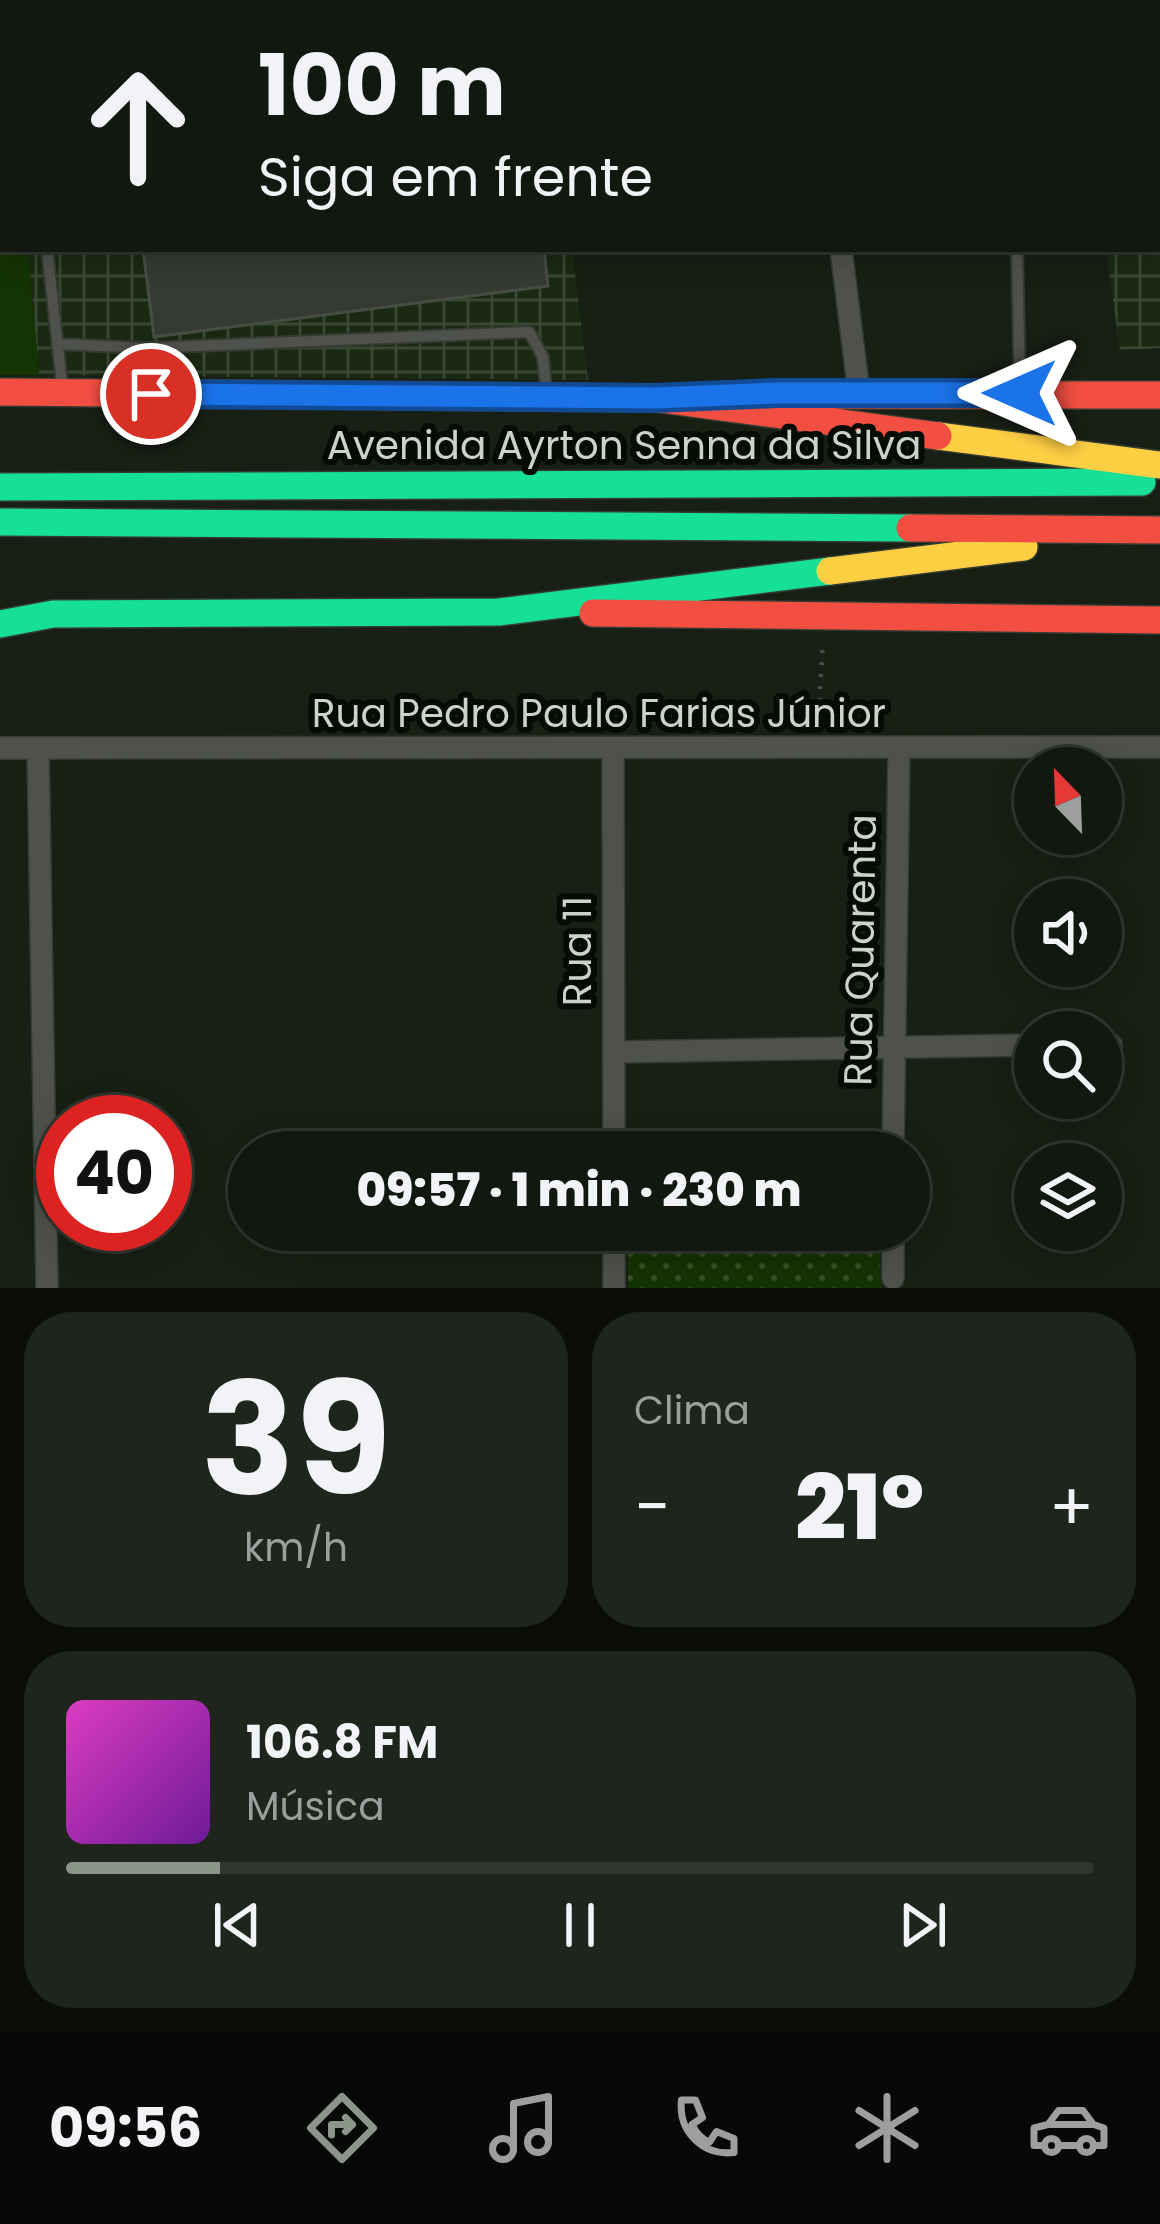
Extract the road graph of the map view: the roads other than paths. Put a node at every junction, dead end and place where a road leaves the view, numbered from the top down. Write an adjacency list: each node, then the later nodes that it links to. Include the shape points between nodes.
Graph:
1 (47, 252): 4 (lane)
2 (841, 252): 7 (street)
3 (1017, 252): 8 (lane)
4 (57, 344): 6 (lane); 10 (lane, via 146,348 530,332 543,357)
5 (0, 392): 6 (main road)
6 (63, 393): 10 (main road)
7 (860, 393): 8 (main road); 11 (main road)
8 (1020, 393): 9 (main road)
9 (1160, 395)
10 (546, 397): 11 (main road)
11 (655, 398): 12 (main road)
12 (1160, 465)
13 (1160, 482): 14 (main road, Avenida Ayrton Senna da Silva)
14 (0, 488)
15 (0, 522): 16 (main road, Avenida Ayrton Senna da Silva)
16 (1151, 530): 17 (main road)
17 (499, 612): 18 (main road); 19 (main road, via 92,613)
18 (1160, 620)
19 (0, 624)
20 (1160, 747): 24 (street, Rua Pedro Paulo Farias Júnior)
21 (0, 748): 22 (street, Rua Pedro Paulo Farias Júnior)
22 (38, 748): 23 (street, Rua Pedro Paulo Farias Júnior); 33 (street)
23 (613, 749): 24 (street, Rua Pedro Paulo Farias Júnior); 27 (street, Rua 11)
24 (899, 749): 25 (street, Rua Quarenta)
25 (893, 1044): 26 (street); 27 (street); 29 (street, Rua Quarenta)
26 (1014, 1045)
27 (614, 1052): 28 (street, Rua 11)
28 (614, 1131)
29 (893, 1131)
30 (614, 1251): 34 (street)
31 (893, 1251): 32 (street)
32 (893, 1278)
33 (47, 1288)
34 (614, 1288)

